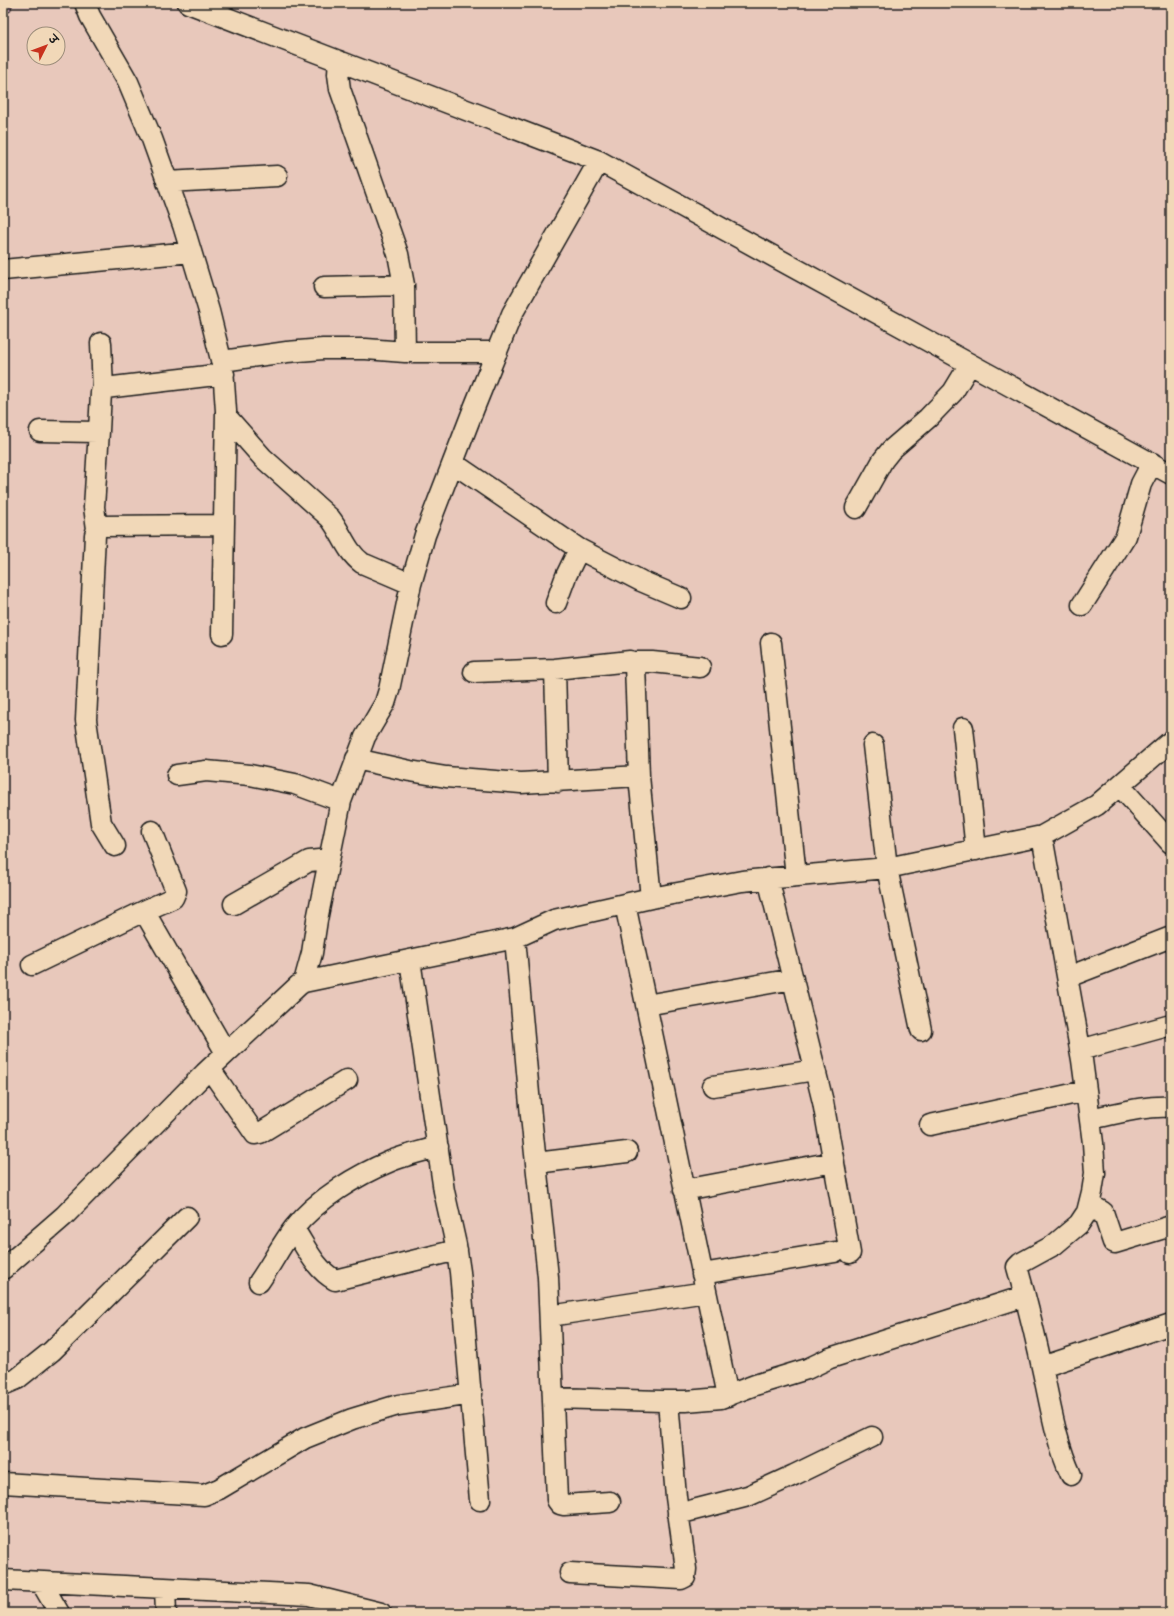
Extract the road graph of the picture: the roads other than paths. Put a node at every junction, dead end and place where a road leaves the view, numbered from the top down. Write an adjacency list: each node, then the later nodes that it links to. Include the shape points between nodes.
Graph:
1 (85, 3): 6 (street, via 128,82)
2 (188, 3): 3 (street)
3 (339, 61): 4 (street); 9 (street, via 340,89 389,226)
4 (599, 161): 13 (street, via 512,314); 14 (street)
5 (277, 176): 6 (street)
6 (167, 182): 7 (street)
7 (191, 252): 8 (street); 15 (street)
8 (3, 270)
9 (404, 285): 10 (street); 12 (street)
10 (324, 287)
11 (100, 343): 16 (street)
12 (405, 352): 13 (street); 15 (street, via 366,349 287,352)
13 (497, 352): 21 (street)
14 (970, 364): 20 (street); 23 (street, via 953,392 928,418 890,450)
15 (223, 368): 16 (street); 17 (street)
16 (102, 390): 19 (street)
17 (226, 416): 24 (street); 27 (street, via 263,458 330,518 355,558)
18 (40, 431): 19 (street)
19 (99, 431): 25 (street, via 94,507)
20 (1152, 463): 22 (street); 30 (street, via 1141,484 1126,536)
21 (453, 464): 26 (street); 27 (street, via 425,535)
22 (1171, 474)
23 (856, 508)
24 (224, 525): 25 (street, via 101,526); 31 (street)
25 (97, 529): 49 (street, via 86,720 101,823)
26 (579, 549): 28 (street); 29 (street)
27 (411, 584): 40 (street, via 385,703 365,736)
28 (681, 598)
29 (556, 603)
30 (1082, 605)
31 (222, 634)
32 (771, 643): 53 (street)
33 (633, 662): 34 (street); 35 (street); 42 (street)
34 (700, 667)
35 (555, 669): 36 (street); 43 (street)
36 (474, 672)
37 (963, 728): 50 (street)
38 (1171, 742): 44 (street)
39 (873, 745): 52 (street)
40 (356, 759): 43 (street, via 446,777 521,783); 45 (street)
41 (177, 774): 45 (street, via 206,771 250,775 295,784)
42 (639, 776): 43 (street); 55 (street)
43 (558, 782)
44 (1120, 786): 47 (street, via 1097,805); 48 (street)
45 (341, 801): 51 (street)
46 (152, 831): 58 (street, via 176,891 173,898)
47 (1042, 836): 50 (street); 63 (street)
48 (1171, 843)
49 (115, 846)
50 (976, 850): 52 (street)
51 (329, 862): 56 (street, via 309,861); 65 (street)
52 (887, 868): 53 (street); 68 (street)
53 (796, 876): 54 (street)
54 (768, 878): 55 (street); 64 (street)
55 (651, 898): 57 (street)
56 (234, 904)
57 (625, 904): 60 (street, via 554,920); 66 (street)
58 (144, 911): 62 (street); 70 (street)
59 (1171, 937): 63 (street)
60 (515, 938): 61 (street); 82 (street)
61 (410, 960): 65 (street); 79 (street)
62 (32, 965)
63 (1068, 977): 69 (street)
64 (793, 979): 66 (street); 72 (street)
65 (304, 982): 70 (street)
66 (646, 1005): 83 (street)
67 (1171, 1025): 69 (street)
68 (921, 1030)
69 (1080, 1050): 75 (street)
70 (226, 1053): 71 (street)
71 (210, 1069): 73 (street, via 255,1134); 89 (street, via 64,1216)
72 (815, 1070): 74 (street); 81 (street)
73 (347, 1080)
74 (713, 1086)
75 (1086, 1090): 77 (street); 78 (street)
76 (1169, 1106): 77 (street)
77 (1090, 1119): 84 (street, via 1095,1172)
78 (930, 1125)
79 (438, 1147): 87 (street, via 391,1160 362,1176 314,1207); 88 (street, via 444,1191)
80 (627, 1152): 82 (street)
81 (834, 1162): 83 (street); 91 (street, via 842,1252)
82 (536, 1163): 93 (street)
83 (684, 1190): 91 (street)
84 (1087, 1212): 86 (street, via 1098,1209 1103,1212 1115,1243); 92 (street, via 1080,1224 1068,1235 1018,1265)
85 (187, 1217): 96 (street, via 47,1356 17,1379)
86 (1171, 1226)
87 (294, 1229): 88 (street, via 313,1260 327,1276 335,1280); 90 (street)
88 (457, 1250): 97 (street)
89 (3, 1269)
90 (259, 1282)
91 (704, 1283): 93 (street); 98 (street)
92 (1026, 1296): 95 (street); 98 (street, via 830,1358 807,1369 754,1385)
93 (550, 1316): 99 (street)
94 (1171, 1324): 95 (street)
95 (1042, 1367): 102 (street, via 1062,1456)
96 (3, 1385)
97 (472, 1394): 103 (street, via 398,1405 352,1419 306,1438 219,1489 204,1495); 104 (street)
98 (728, 1396): 100 (street)
99 (553, 1398): 100 (street); 105 (street, via 557,1500 560,1504)
100 (668, 1401): 106 (street)
101 (872, 1437): 106 (street, via 748,1496)
102 (1071, 1475)
103 (3, 1483)
104 (480, 1500)
105 (610, 1502)
106 (678, 1514): 107 (street, via 685,1578)
107 (570, 1573)
108 (3, 1580): 109 (street)
109 (41, 1582): 110 (street); 112 (street)
110 (165, 1588): 111 (street, via 310,1596); 113 (street)
111 (371, 1612)
112 (59, 1613)
113 (166, 1613)

